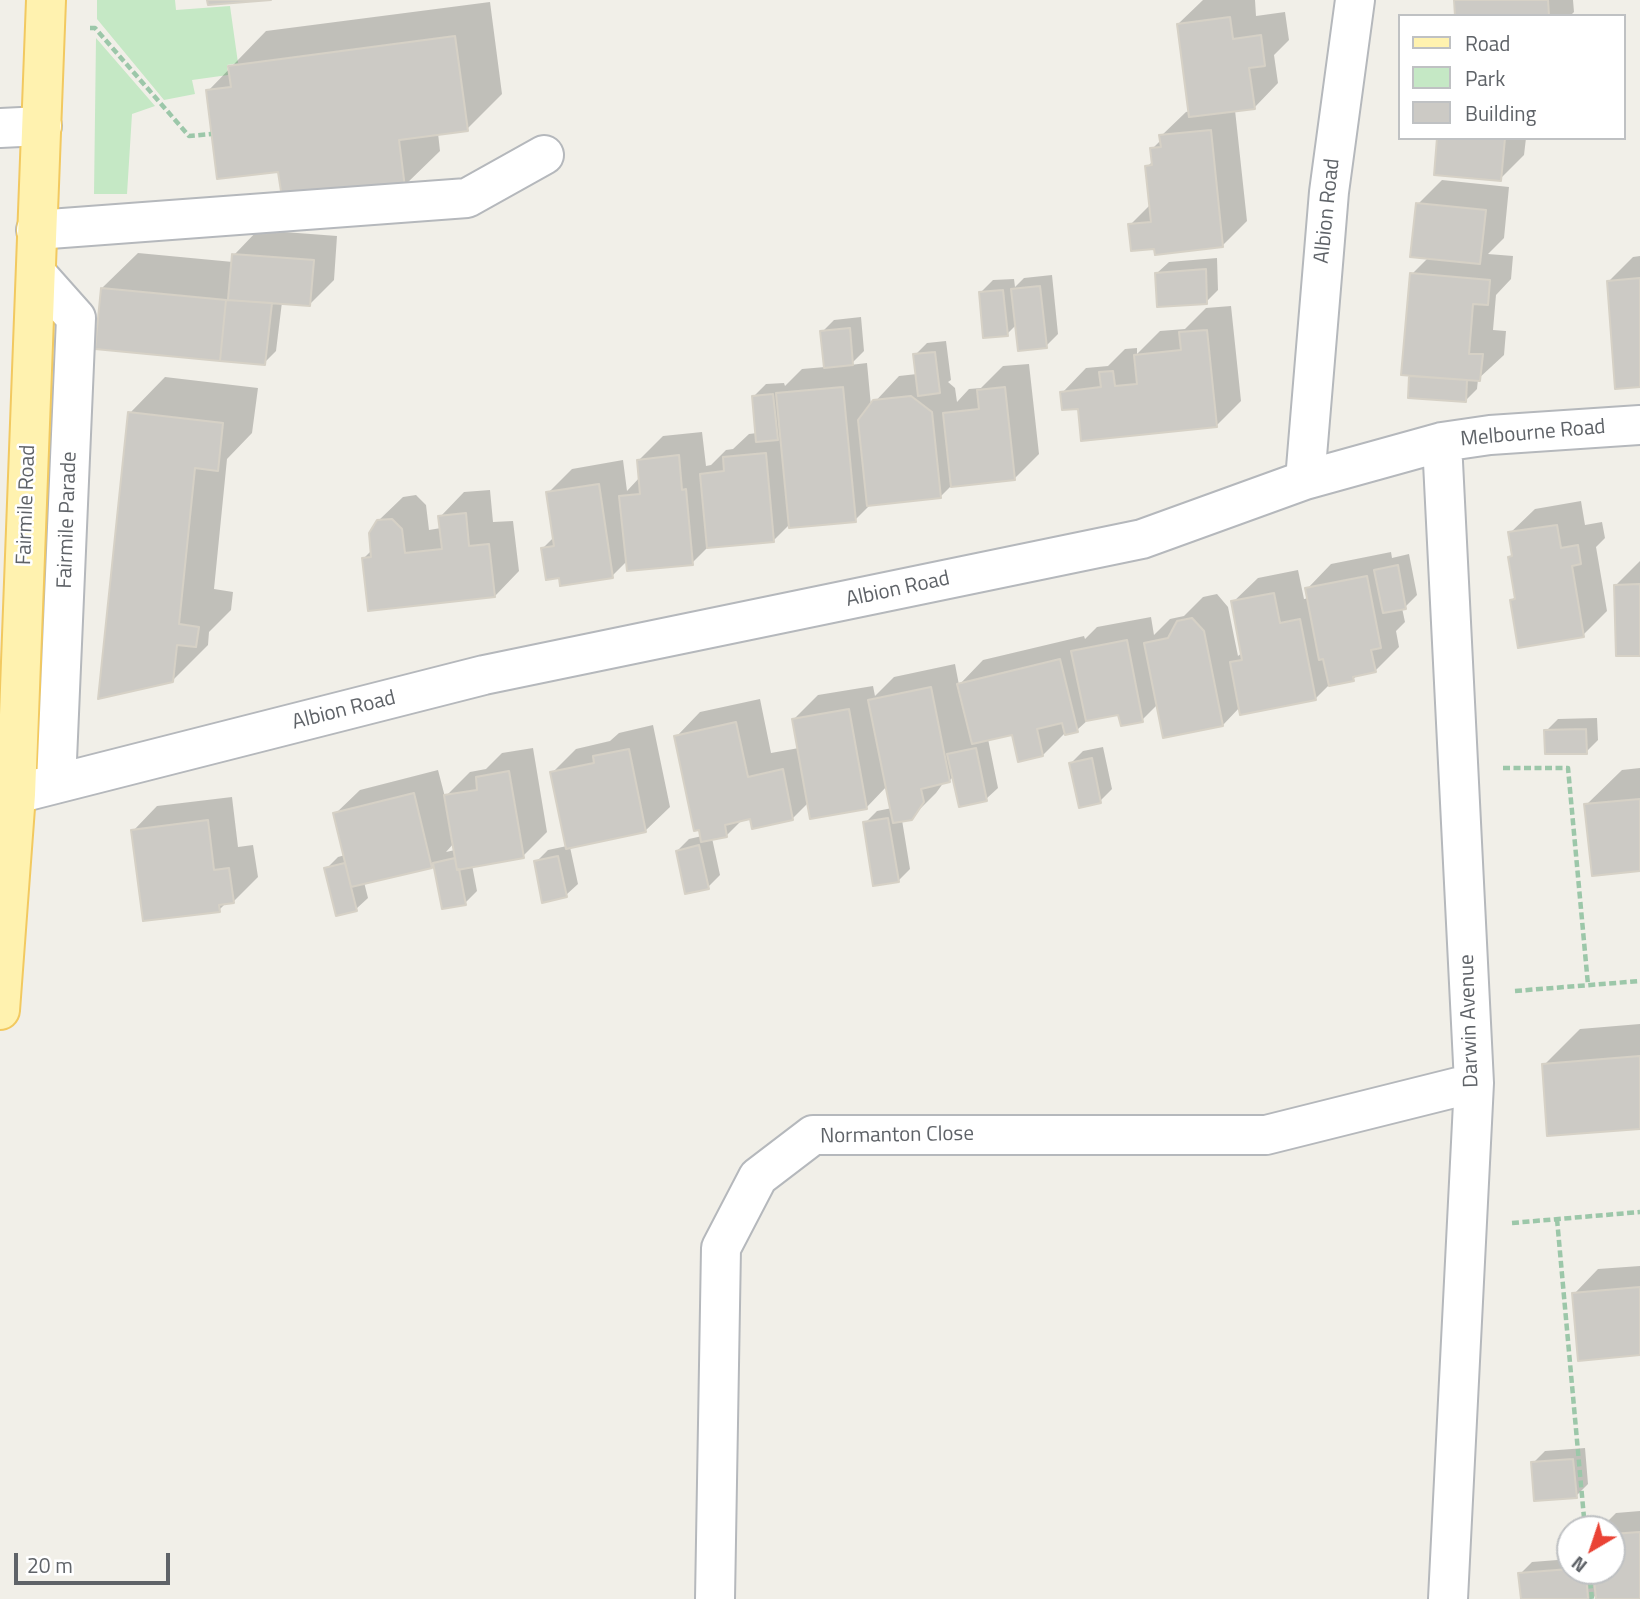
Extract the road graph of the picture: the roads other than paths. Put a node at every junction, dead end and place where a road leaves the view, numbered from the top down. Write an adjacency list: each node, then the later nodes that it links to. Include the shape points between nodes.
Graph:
1 (1355, 0): 10 (street, Albion Road, via 1329,192)
2 (46, 14): 3 (main road, Fairmile Road)
3 (42, 126): 4 (street); 6 (main road, Fairmile Road)
4 (0, 128)
5 (544, 155): 6 (street, via 467,198)
6 (36, 230): 7 (main road, Fairmile Road)
7 (36, 273): 11 (street, Fairmile Parade, via 76,318); 12 (main road, Fairmile Road)
8 (1640, 425): 9 (street, Melbourne Road)
9 (1442, 442): 10 (street, Melbourne Road); 14 (street, Darwin Avenue)
10 (1305, 480): 11 (street, Albion Road, via 1142,539 484,675)
11 (57, 783): 12 (street, Albion Road)
12 (16, 794): 13 (main road, Fairmile Road)
13 (0, 1010)
14 (1474, 1083): 15 (street, Normanton Close, via 1266,1135 813,1135 758,1177 721,1248); 16 (street, Darwin Avenue)
15 (715, 1599)
16 (1448, 1599)

